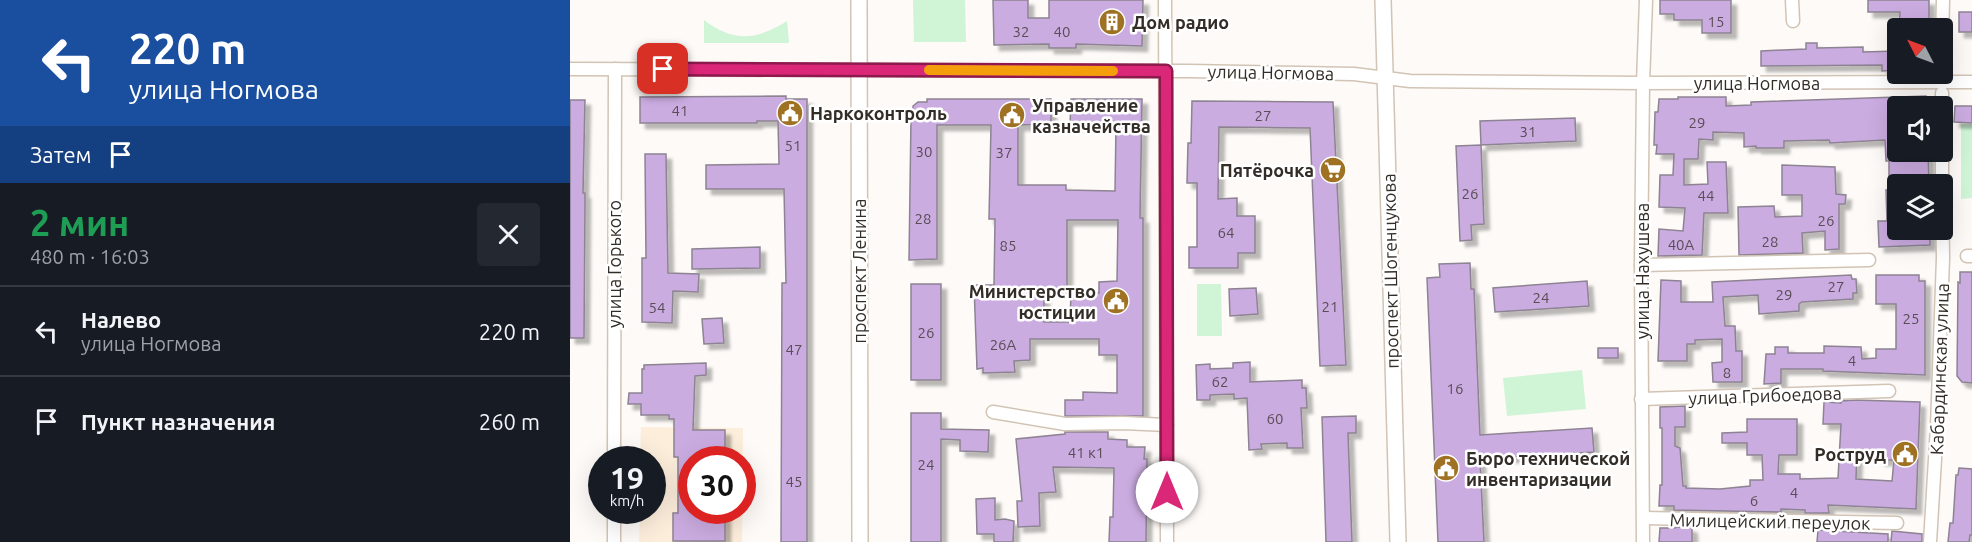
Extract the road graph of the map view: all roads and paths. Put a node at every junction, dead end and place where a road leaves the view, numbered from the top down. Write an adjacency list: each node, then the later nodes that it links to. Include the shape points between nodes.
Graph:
1 (859, 0): 11 (main road, проспект Ленина)
2 (1165, 0): 12 (street)
3 (1383, 0): 13 (main road, проспект Шогенцукова)
4 (1646, 0): 15 (street, улица Нахушева)
5 (1792, 0): 8 (street)
6 (1943, 0): 7 (street)
7 (1943, 18)
8 (1793, 21)
9 (570, 69): 10 (street, улица Ногмова)
10 (615, 69): 11 (street, улица Ногмова); 25 (street, улица Горького)
11 (859, 70): 12 (street, улица Ногмова); 30 (main road, проспект Ленина)
12 (1166, 71): 13 (street, улица Ногмова, via 1354,74); 24 (street)
13 (1385, 78): 15 (street, улица Ногмова); 32 (main road, проспект Шогенцукова)
14 (1972, 82): 17 (street, улица Ногмова)
15 (1643, 83): 16 (street, улица Ногмова); 20 (street, улица Нахушева)
16 (1887, 83)
17 (1953, 83)
18 (1943, 240): 34 (street, Кабардинская улица)
19 (1869, 260): 20 (street)
20 (1641, 265): 22 (street, улица Нахушева)
21 (1889, 391): 22 (street, улица Грибоедова)
22 (1641, 399): 26 (street, улица Нахушева)
23 (993, 412): 24 (street, via 1065,424)
24 (1167, 425): 31 (street)
25 (614, 446)
26 (1644, 518): 27 (street, Милицейский переулок); 33 (street, улица Нахушева)
27 (1897, 523)
28 (614, 524): 29 (street)
29 (614, 542)
30 (860, 542)
31 (1167, 542)
32 (1398, 542)
33 (1643, 542)
34 (1930, 542)

